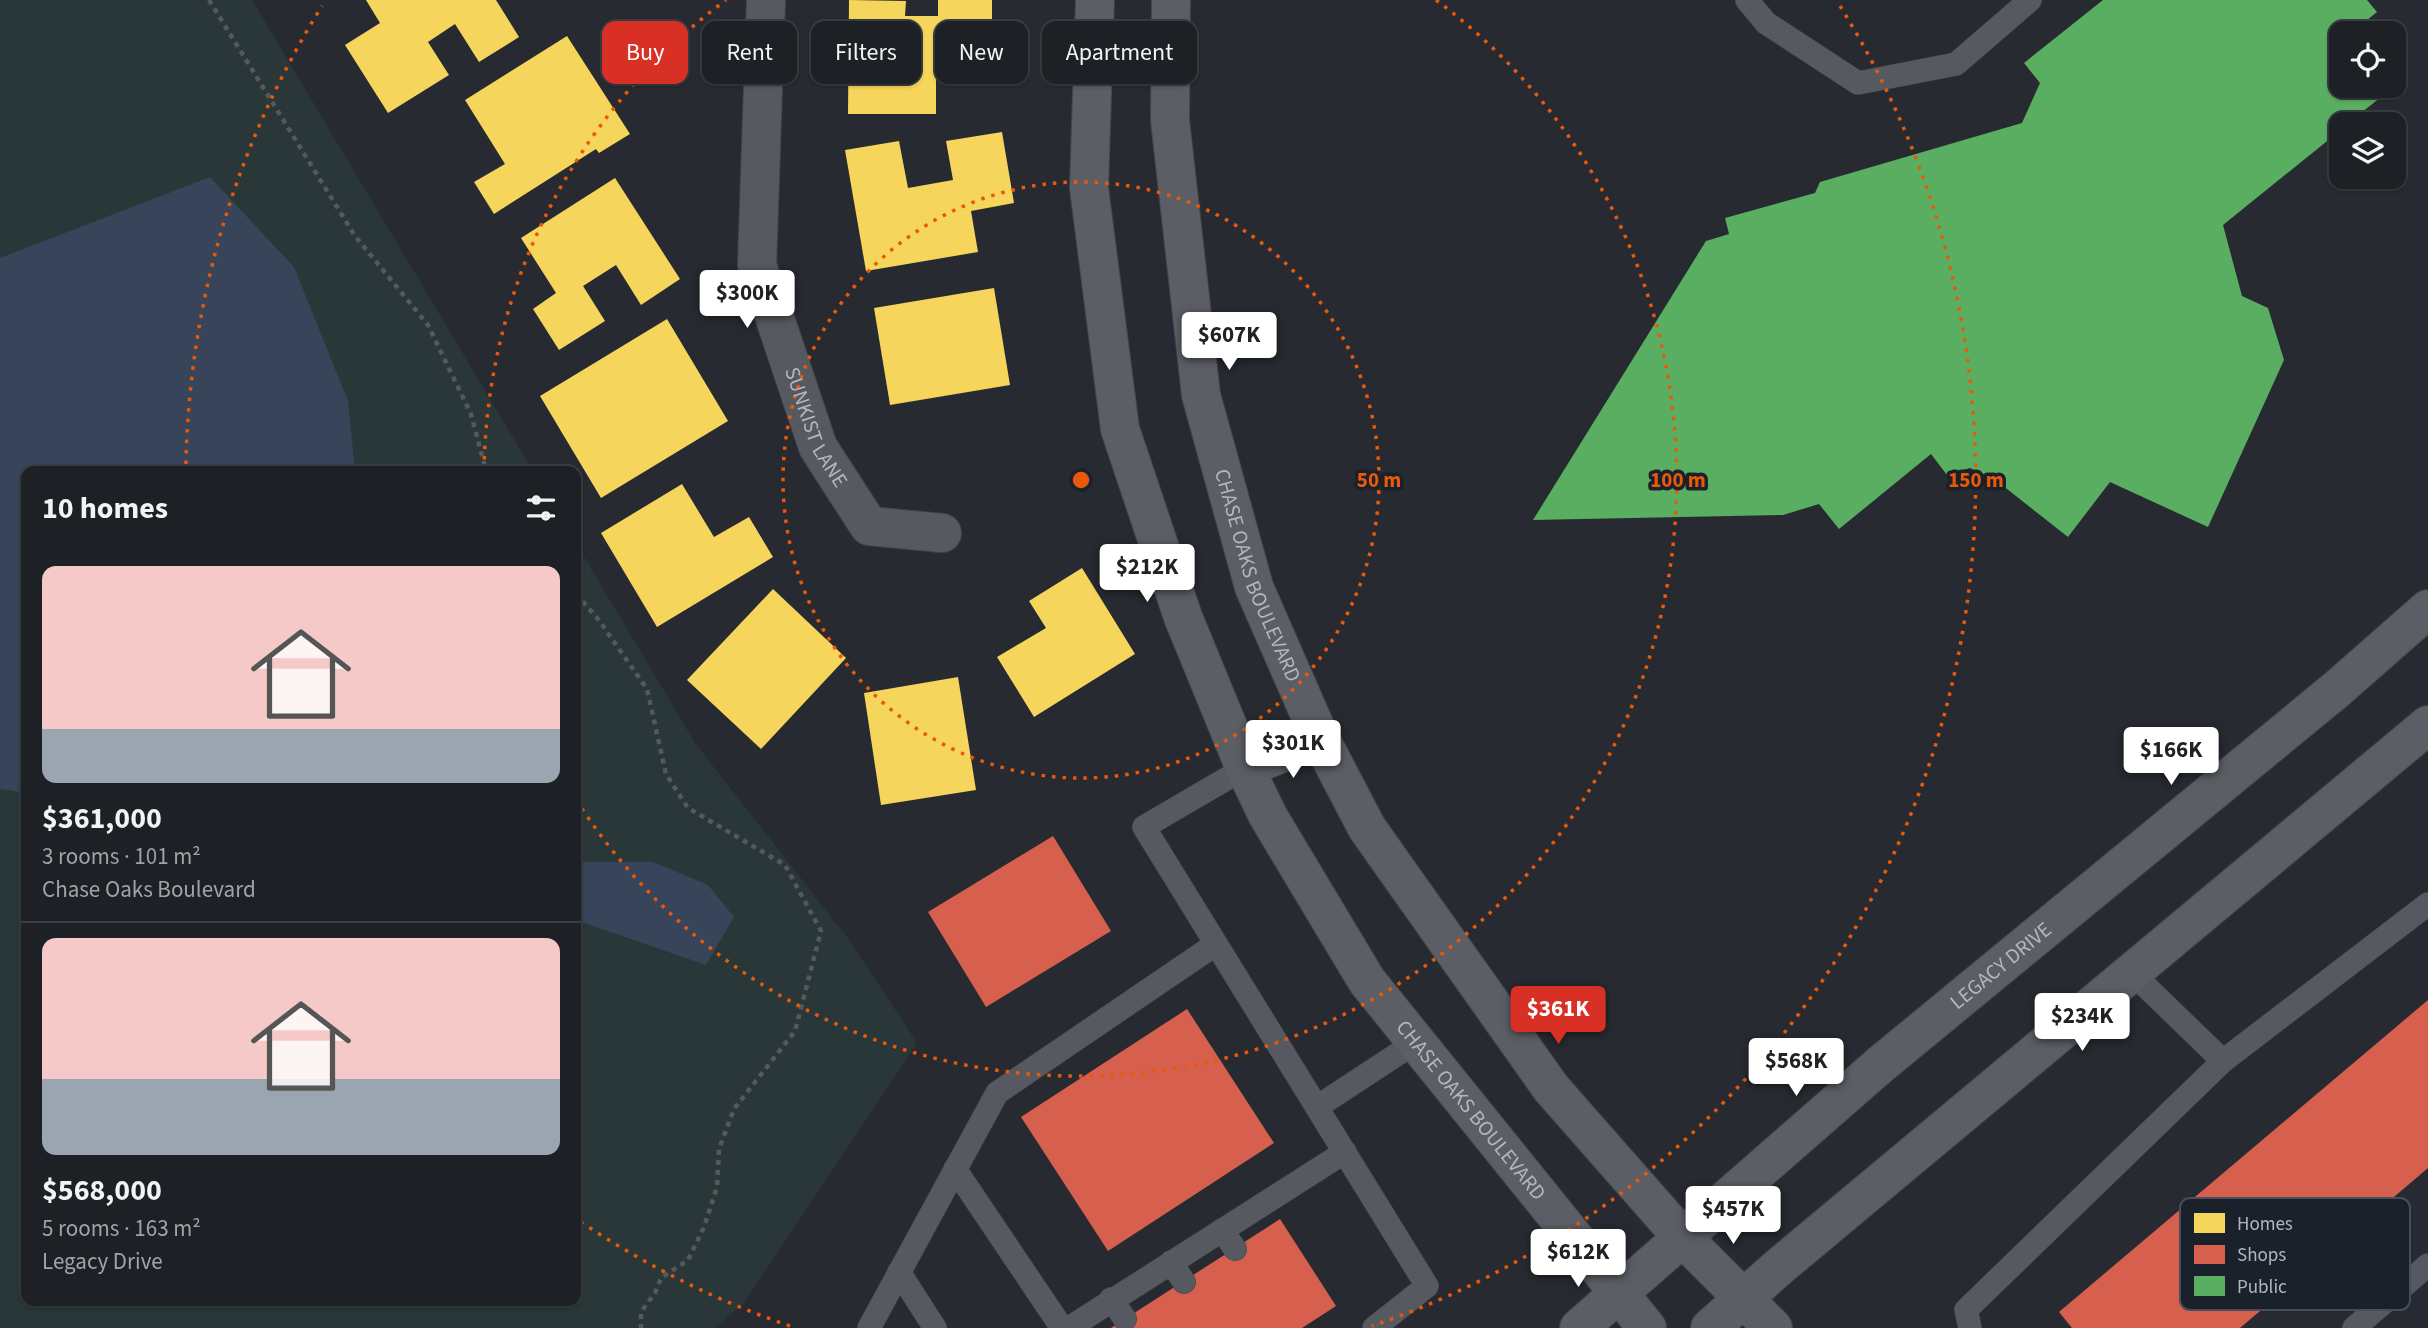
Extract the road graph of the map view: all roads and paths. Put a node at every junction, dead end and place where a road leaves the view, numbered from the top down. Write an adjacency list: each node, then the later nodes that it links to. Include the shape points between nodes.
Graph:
1 (209, 0): 7 (path, via 355,236 428,325 471,414)
2 (766, 0): 8 (street, SUNKIST LANE, via 757,265 818,447 870,526)
3 (1095, 0): 13 (street, CHASE OAKS BOULEVARD, via 1089,188 1120,429 1183,617)
4 (1171, 0): 12 (street, CHASE OAKS BOULEVARD, via 1170,120 1201,395 1254,587)
5 (1748, 0): 6 (lane, via 1766,23 1858,83 1956,64)
6 (2031, 0)
7 (485, 466)
8 (942, 533)
9 (581, 600): 33 (path, via 647,689 666,774 688,808 785,865 821,931 795,1031 734,1109 719,1149 717,1187 704,1227 688,1260 661,1278 641,1312)
10 (2428, 609): 22 (street, LEGACY DRIVE, via 1881,1064)
11 (2428, 725): 16 (street)
12 (1320, 738): 13 (street); 22 (street, CHASE OAKS BOULEVARD, via 1367,828 1455,956 1551,1088)
13 (1245, 768): 15 (lane, via 1144,827); 17 (street, CHASE OAKS BOULEVARD, via 1268,816 1367,981)
14 (2428, 904): 18 (lane)
15 (1216, 944): 19 (lane); 21 (lane, via 997,1093)
16 (2132, 973): 18 (lane); 29 (street)
17 (1416, 1042): 19 (lane); 28 (street, CHASE OAKS BOULEVARD)
18 (2223, 1060): 43 (lane, via 1966,1310)
19 (1317, 1107): 20 (lane)
20 (1345, 1152): 23 (lane, via 1228,1239); 38 (lane, via 1427,1286)
21 (955, 1170): 25 (lane); 36 (lane)
22 (1682, 1237): 28 (street, LEGACY DRIVE); 29 (street, CHASE OAKS BOULEVARD)
23 (1171, 1262): 27 (lane); 30 (lane)
24 (2428, 1265): 26 (lane)
25 (900, 1272): 34 (lane); 35 (lane)
26 (2410, 1280)
27 (1184, 1282)
28 (1617, 1294): 39 (street, LEGACY DRIVE); 40 (street, CHASE OAKS BOULEVARD)
29 (1743, 1297): 41 (street); 42 (street, CHASE OAKS BOULEVARD)
30 (1111, 1299): 32 (lane); 37 (lane)
31 (2375, 1310): 44 (lane)
32 (1125, 1319)
33 (641, 1328)
34 (869, 1328)
35 (935, 1328)
36 (1062, 1328)
37 (1069, 1328)
38 (1374, 1328)
39 (1579, 1328)
40 (1647, 1328)
41 (1710, 1328)
42 (1773, 1328)
43 (1970, 1328)
44 (2354, 1328)

